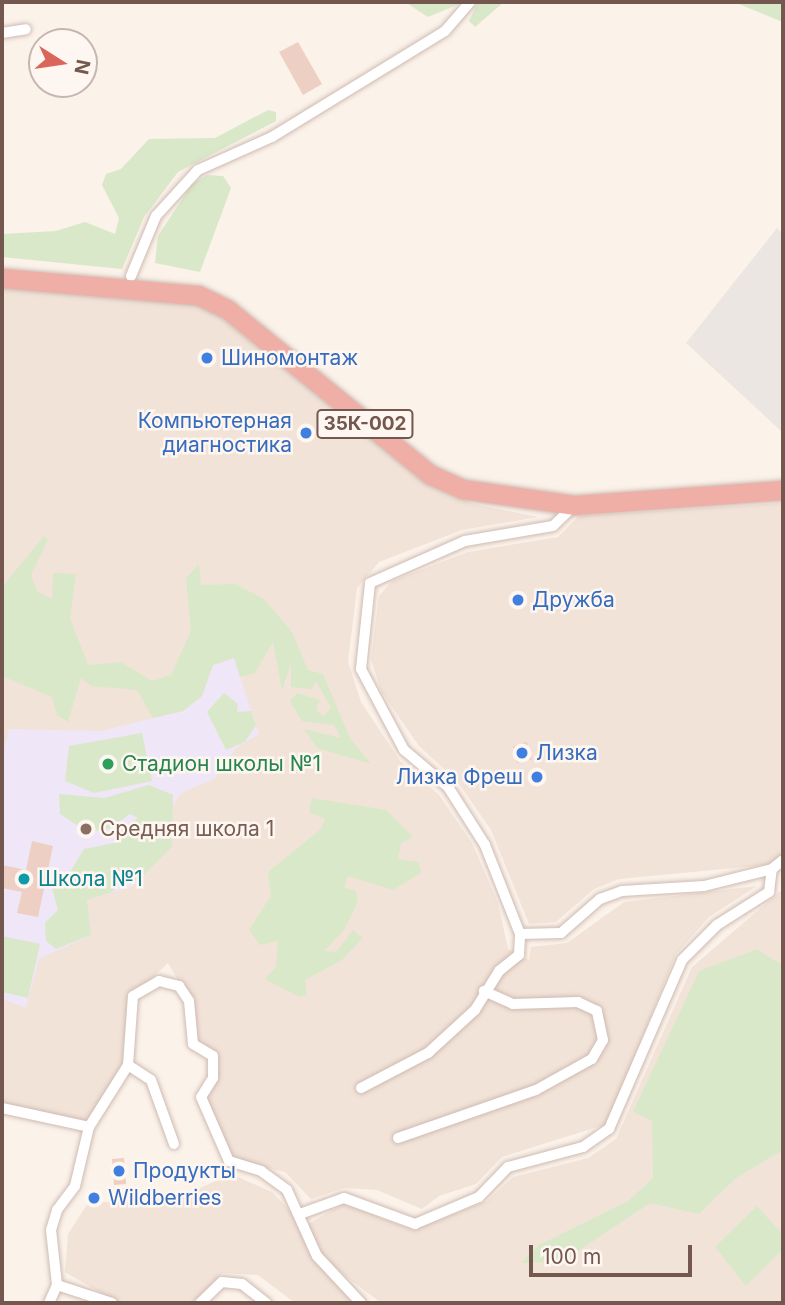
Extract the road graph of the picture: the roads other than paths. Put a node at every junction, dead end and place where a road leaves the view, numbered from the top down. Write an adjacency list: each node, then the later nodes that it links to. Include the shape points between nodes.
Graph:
1 (470, 2): 5 (street, via 444,31 272,137 198,170 156,216)
2 (26, 29): 3 (street)
3 (2, 33)
4 (2, 268): 5 (highway)
5 (126, 275): 9 (highway, via 200,287 230,302 438,473 491,491)
6 (2, 278): 9 (highway, 35К-002, via 177,290 227,309 429,474 493,498)
7 (783, 481): 9 (highway, 35К-002)
8 (783, 490): 9 (highway, 35К-002)
9 (576, 501): 12 (street, via 553,526 465,541 382,573 368,591 361,669 404,750 447,788 485,845)
10 (783, 860): 11 (street)
11 (772, 869): 12 (street, via 704,886 622,891 600,899 561,933); 20 (street, via 769,892 718,925 682,960 609,1129 583,1147 508,1167 479,1197 415,1224 355,1199)
12 (520, 934): 13 (street, via 519,955)
13 (484, 991): 15 (street, via 475,1010 428,1054); 18 (street, via 513,1004 578,1002 597,1011 603,1040 592,1059 536,1090)
14 (128, 1065): 17 (street); 19 (street, via 151,1080); 20 (street, via 134,996 169,981 189,1001 193,1044 213,1056 213,1078 201,1097 229,1161 278,1184)
15 (361, 1088)
16 (2, 1108): 17 (street)
17 (89, 1127): 21 (street, via 75,1186 51,1229)
18 (398, 1138)
19 (174, 1144)
20 (300, 1214): 26 (street, via 317,1256)
21 (57, 1285): 22 (street); 23 (street)
22 (49, 1303)
23 (112, 1303)
24 (200, 1303): 25 (street, via 222,1282 242,1284)
25 (266, 1303)
26 (361, 1303)

